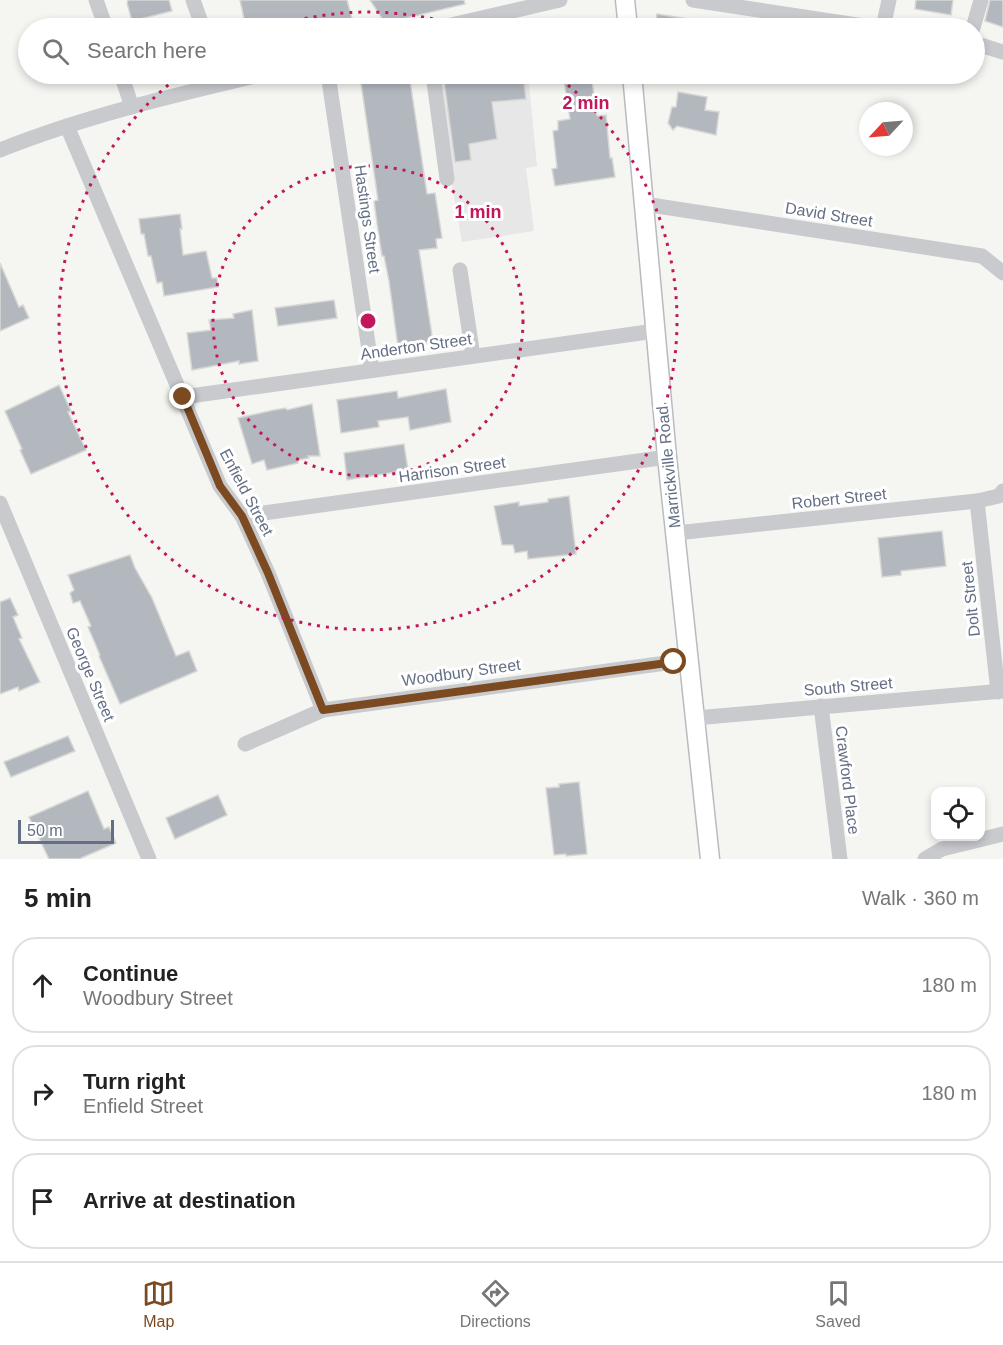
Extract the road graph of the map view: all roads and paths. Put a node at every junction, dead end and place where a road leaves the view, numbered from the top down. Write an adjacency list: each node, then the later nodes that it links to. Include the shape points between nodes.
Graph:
1 (96, 0): 9 (street)
2 (193, 0): 10 (street)
3 (560, 0): 8 (street)
4 (625, 0): 12 (main road)
5 (696, 0): 13 (street)
6 (889, 0): 14 (street)
7 (981, 0): 15 (street)
8 (524, 4): 11 (street)
9 (102, 18)
10 (199, 18)
11 (474, 18)
12 (627, 18)
13 (812, 18)
14 (886, 18)
15 (976, 18)
16 (985, 46): 17 (street)
17 (1003, 52)
18 (124, 84): 23 (street)
19 (203, 84): 23 (street)
20 (329, 84): 32 (street, Hastings Street)
21 (434, 84): 26 (street)
22 (633, 84): 27 (main road, Marrickville Road)
23 (132, 107): 24 (street)
24 (68, 126): 25 (street); 33 (street, Enfield Street)
25 (0, 150)
26 (447, 179)
27 (644, 204): 29 (street, David Street, via 982,256); 30 (main road, Marrickville Road)
28 (460, 270): 31 (street)
29 (1003, 273)
30 (655, 331): 31 (street, Anderton Street); 34 (main road, Marrickville Road)
31 (473, 356): 32 (street, Anderton Street)
32 (372, 370): 33 (street, Anderton Street)
33 (183, 397): 38 (street, Enfield Street, via 220,486)
34 (667, 457): 38 (street, Harrison Street); 39 (main road, Marrickville Road)
35 (1003, 491): 36 (street, Robert Street, via 999,496)
36 (977, 501): 39 (street, Robert Street); 41 (street, Dolt Street)
37 (0, 503): 47 (street, George Street)
38 (242, 516): 43 (street, Enfield Street)
39 (676, 533): 40 (main road, Marrickville Road)
40 (688, 660): 43 (street, Woodbury Street); 44 (main road, Marrickville Road)
41 (1000, 692): 42 (street, South Street)
42 (821, 706): 44 (street, South Street); 49 (street, Crawford Place)
43 (323, 710): 45 (street, Woodbury Street)
44 (695, 718): 48 (main road, Marrickville Road)
45 (245, 744)
46 (1003, 834): 50 (street, via 942,849)
47 (148, 859)
48 (710, 859)
49 (840, 859)
50 (926, 859)

